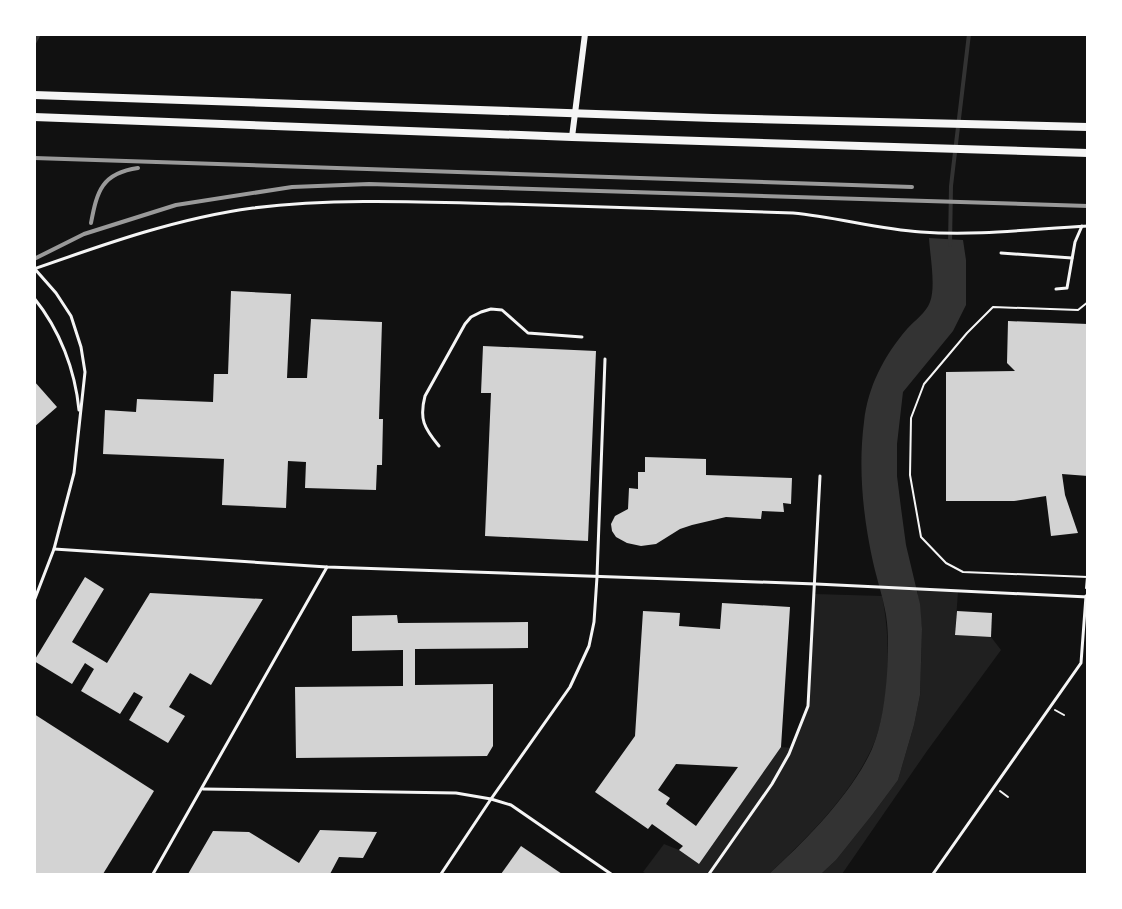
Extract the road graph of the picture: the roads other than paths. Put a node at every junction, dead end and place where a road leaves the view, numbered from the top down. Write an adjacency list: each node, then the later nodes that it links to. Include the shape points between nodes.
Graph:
1 (585, 34): 3 (street)
2 (34, 95): 3 (street)
3 (575, 113): 5 (street); 6 (street)
4 (34, 117): 6 (street)
5 (1088, 127)
6 (572, 137): 7 (street)
7 (1088, 153)
8 (1088, 225): 9 (lane)
9 (1082, 226): 11 (lane); 12 (lane, via 968,234 921,232 792,213 328,202 207,216)
10 (1002, 254): 11 (lane)
11 (1072, 258): 13 (lane, via 1067,288)
12 (35, 268): 17 (lane, via 71,316 81,347 85,372)
13 (1056, 289)
14 (34, 298): 17 (lane, via 67,354)
15 (582, 337): 18 (lane, via 528,333 502,310 491,309 471,317 423,405 425,424)
16 (605, 359): 22 (lane)
17 (80, 417): 20 (lane, via 74,473)
18 (439, 446)
19 (820, 476): 23 (lane)
20 (54, 549): 21 (lane); 25 (lane)
21 (327, 567): 22 (lane); 26 (lane)
22 (597, 577): 23 (lane); 27 (lane, via 594,622 580,668)
23 (816, 584): 24 (lane); 31 (lane, via 808,706 801,725 771,784)
24 (1087, 597): 32 (lane, via 1081,663)
25 (34, 602)
26 (203, 789): 27 (lane, via 456,793); 28 (lane)
27 (491, 799): 29 (lane); 30 (lane, via 511,805)
28 (153, 874)
29 (441, 874)
30 (611, 874)
31 (709, 874)
32 (933, 874)

